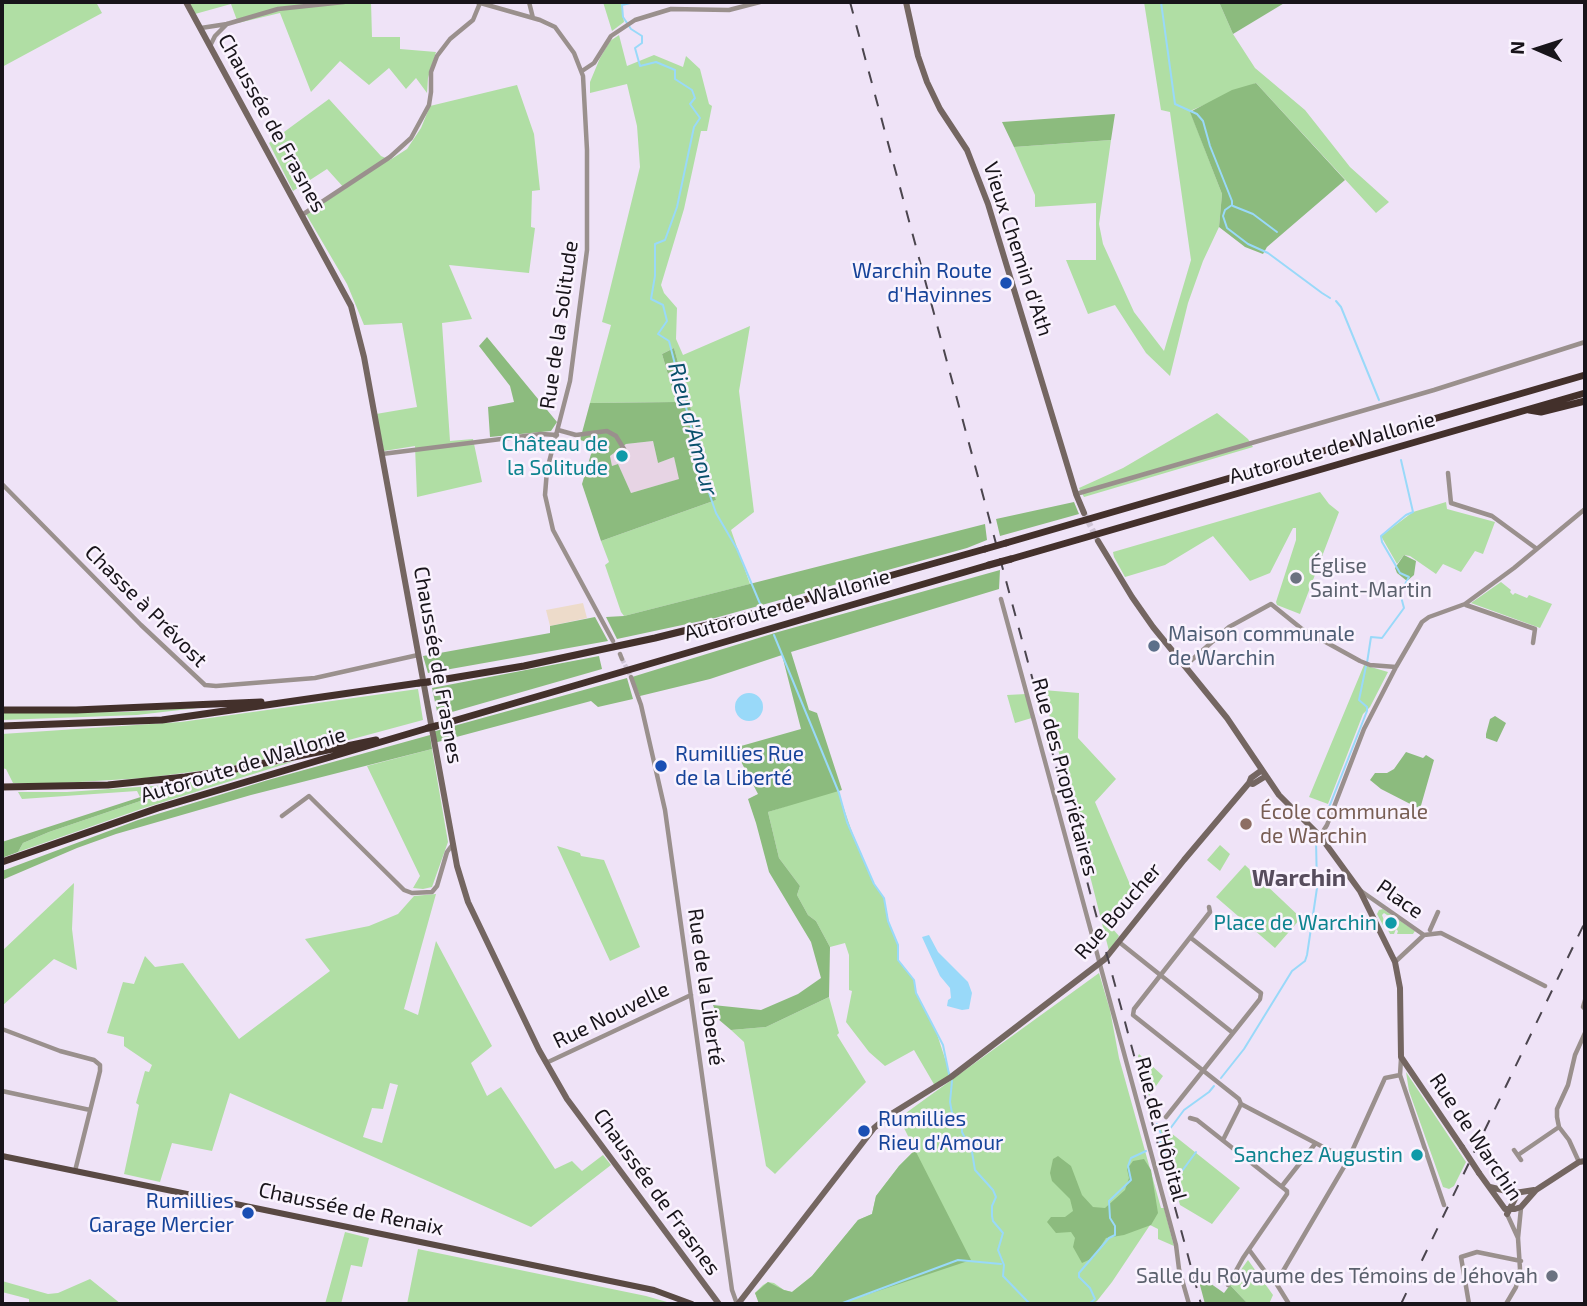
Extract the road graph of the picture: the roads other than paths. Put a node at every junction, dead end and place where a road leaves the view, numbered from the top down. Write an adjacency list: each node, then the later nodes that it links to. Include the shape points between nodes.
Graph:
1 (186, 2): 10 (street, Chaussée de Frasnes)
2 (344, 2): 9 (street, via 278,9)
3 (479, 2): 7 (street, Rue de la Solitude); 13 (street, via 473,20 437,56 429,105 411,138)
4 (529, 2): 8 (street)
5 (760, 2): 12 (street, via 725,10 671,9 631,22 608,39 592,66)
6 (906, 2): 24 (street, Vieux Chemin d'Ath, via 927,82 967,150 988,204)
7 (496, 4): 8 (street, Rue de la Solitude)
8 (533, 18): 12 (street, Rue de la Solitude, via 559,31)
9 (227, 24): 10 (street); 11 (street)
10 (200, 28): 11 (street, Chaussée de Frasnes)
11 (210, 46): 13 (street, Chaussée de Frasnes)
12 (582, 71): 19 (street, Rue de la Solitude, via 587,250 570,381)
13 (302, 215): 21 (street, Chaussée de Frasnes, via 351,306)
14 (1585, 342): 24 (street)
15 (1585, 376): 37 (highway, Autoroute de Wallonie, bridge, via 768,610 524,666)
16 (1585, 393): 18 (highway, Autoroute de Wallonie)
17 (1585, 401): 18 (highway, via 1541,412)
18 (1525, 410): 40 (highway, Autoroute de Wallonie, bridge)
19 (557, 433): 20 (street, via 607,431); 21 (street); 31 (street, Rue de la Solitude, via 546,479 548,514)
20 (624, 449)
21 (381, 454): 33 (street, Chaussée de Frasnes)
22 (1448, 473): 28 (street, via 1451,503 1492,516)
23 (2, 484): 33 (street, Chasse à Prévost, via 205,685 315,678)
24 (1076, 494): 26 (street, Vieux Chemin d'Ath)
25 (1585, 509): 28 (street)
26 (1084, 513)
27 (1098, 541): 34 (street, via 1153,627)
28 (1537, 550): 30 (street)
29 (1002, 599): 55 (street, Rue des Propriétaires)
30 (1465, 604): 32 (street, via 1535,629); 35 (street, via 1422,622)
31 (613, 641)
32 (1533, 643)
33 (418, 655): 45 (street, Chaussée de Frasnes)
34 (1186, 665): 35 (street, via 1229,627 1271,604 1301,629 1360,662); 41 (street)
35 (1396, 667): 44 (street, via 1364,730)
36 (631, 677): 58 (street, Rue de la Liberté, via 665,810)
37 (279, 703): 38 (highway); 39 (highway, Autoroute de Wallonie, via 162,720)
38 (2, 710)
39 (2, 726)
40 (391, 739): 42 (highway, via 185,777 68,787); 46 (highway, Autoroute de Wallonie, via 158,808)
41 (1264, 773): 44 (street, via 1279,795); 53 (street, Rue Boucher, via 1251,778)
42 (2, 787)
43 (282, 816): 45 (street, via 309,796 412,893 432,892)
44 (1321, 836): 47 (street)
45 (453, 844): 65 (street, Chaussée de Frasnes, via 469,905)
46 (2, 862)
47 (1360, 891): 51 (street, Place); 54 (street)
48 (1209, 907): 52 (street)
49 (1438, 912): 50 (street)
50 (1430, 930)
51 (1424, 935): 54 (street, Place); 57 (street, via 1441,933)
52 (1191, 938): 56 (street); 62 (street, via 1261,993)
53 (1119, 942): 55 (street, Rue Boucher); 56 (street)
54 (1395, 962): 64 (street)
55 (1100, 963): 97 (street, Rue Boucher, via 962,1069 874,1128); 98 (street, Rue de l'Hôpital)
56 (1160, 975): 62 (street); 66 (street, via 1133,1015)
57 (1545, 986)
58 (691, 995): 65 (street, Rue Nouvelle); 97 (street, Rue de la Liberté, via 732,1290)
59 (1585, 1000): 60 (street)
60 (1585, 1009)
61 (2, 1029): 70 (street, via 100,1065)
62 (1233, 1033): 66 (street)
63 (1585, 1033): 73 (street, via 1557,1109)
64 (1401, 1057): 67 (street); 82 (street, Rue de Warchin, bridge)
65 (546, 1063): 93 (street, Chaussée de Frasnes, via 567,1099)
66 (1203, 1071): 69 (street); 71 (street)
67 (1400, 1075): 78 (street, via 1385,1078); 85 (street)
68 (2, 1091): 70 (street)
69 (1241, 1104): 74 (street); 75 (street)
70 (90, 1110): 80 (street)
71 (1166, 1117)
72 (1190, 1118): 74 (street)
73 (1559, 1127): 76 (street, via 1519,1158); 79 (street)
74 (1223, 1140): 81 (street)
75 (1315, 1144): 78 (street); 81 (street)
76 (1514, 1150)
77 (2, 1156): 80 (main road, Chaussée de Renaix)
78 (1348, 1160): 91 (street)
79 (1582, 1161): 83 (street, Rue de Warchin)
80 (75, 1171): 94 (main road, Chaussée de Renaix, via 654,1290)
81 (1282, 1186): 89 (street, via 1287,1194)
82 (1489, 1187): 84 (street); 87 (street, Rue de Warchin)
83 (1536, 1190): 84 (street); 86 (street, Rue de Warchin)
84 (1518, 1193): 87 (street)
85 (1444, 1205)
86 (1521, 1207): 87 (street); 88 (street, Rue de Warchin)
87 (1507, 1211): 88 (street, Rue de Warchin)
88 (1518, 1238): 90 (street, Rue de Warchin)
89 (1250, 1251): 91 (street); 92 (street)
90 (1521, 1261): 100 (street, via 1477,1252 1461,1257); 101 (street, Rue de Warchin, via 1516,1287)
91 (1276, 1283): 99 (street)
92 (1228, 1284)
93 (708, 1289): 95 (street); 96 (street, Chaussée de Frasnes)
94 (692, 1304)
95 (710, 1304)
96 (719, 1304)
97 (738, 1304)
98 (1189, 1304)
99 (1289, 1304)
100 (1469, 1304)
101 (1506, 1304)

